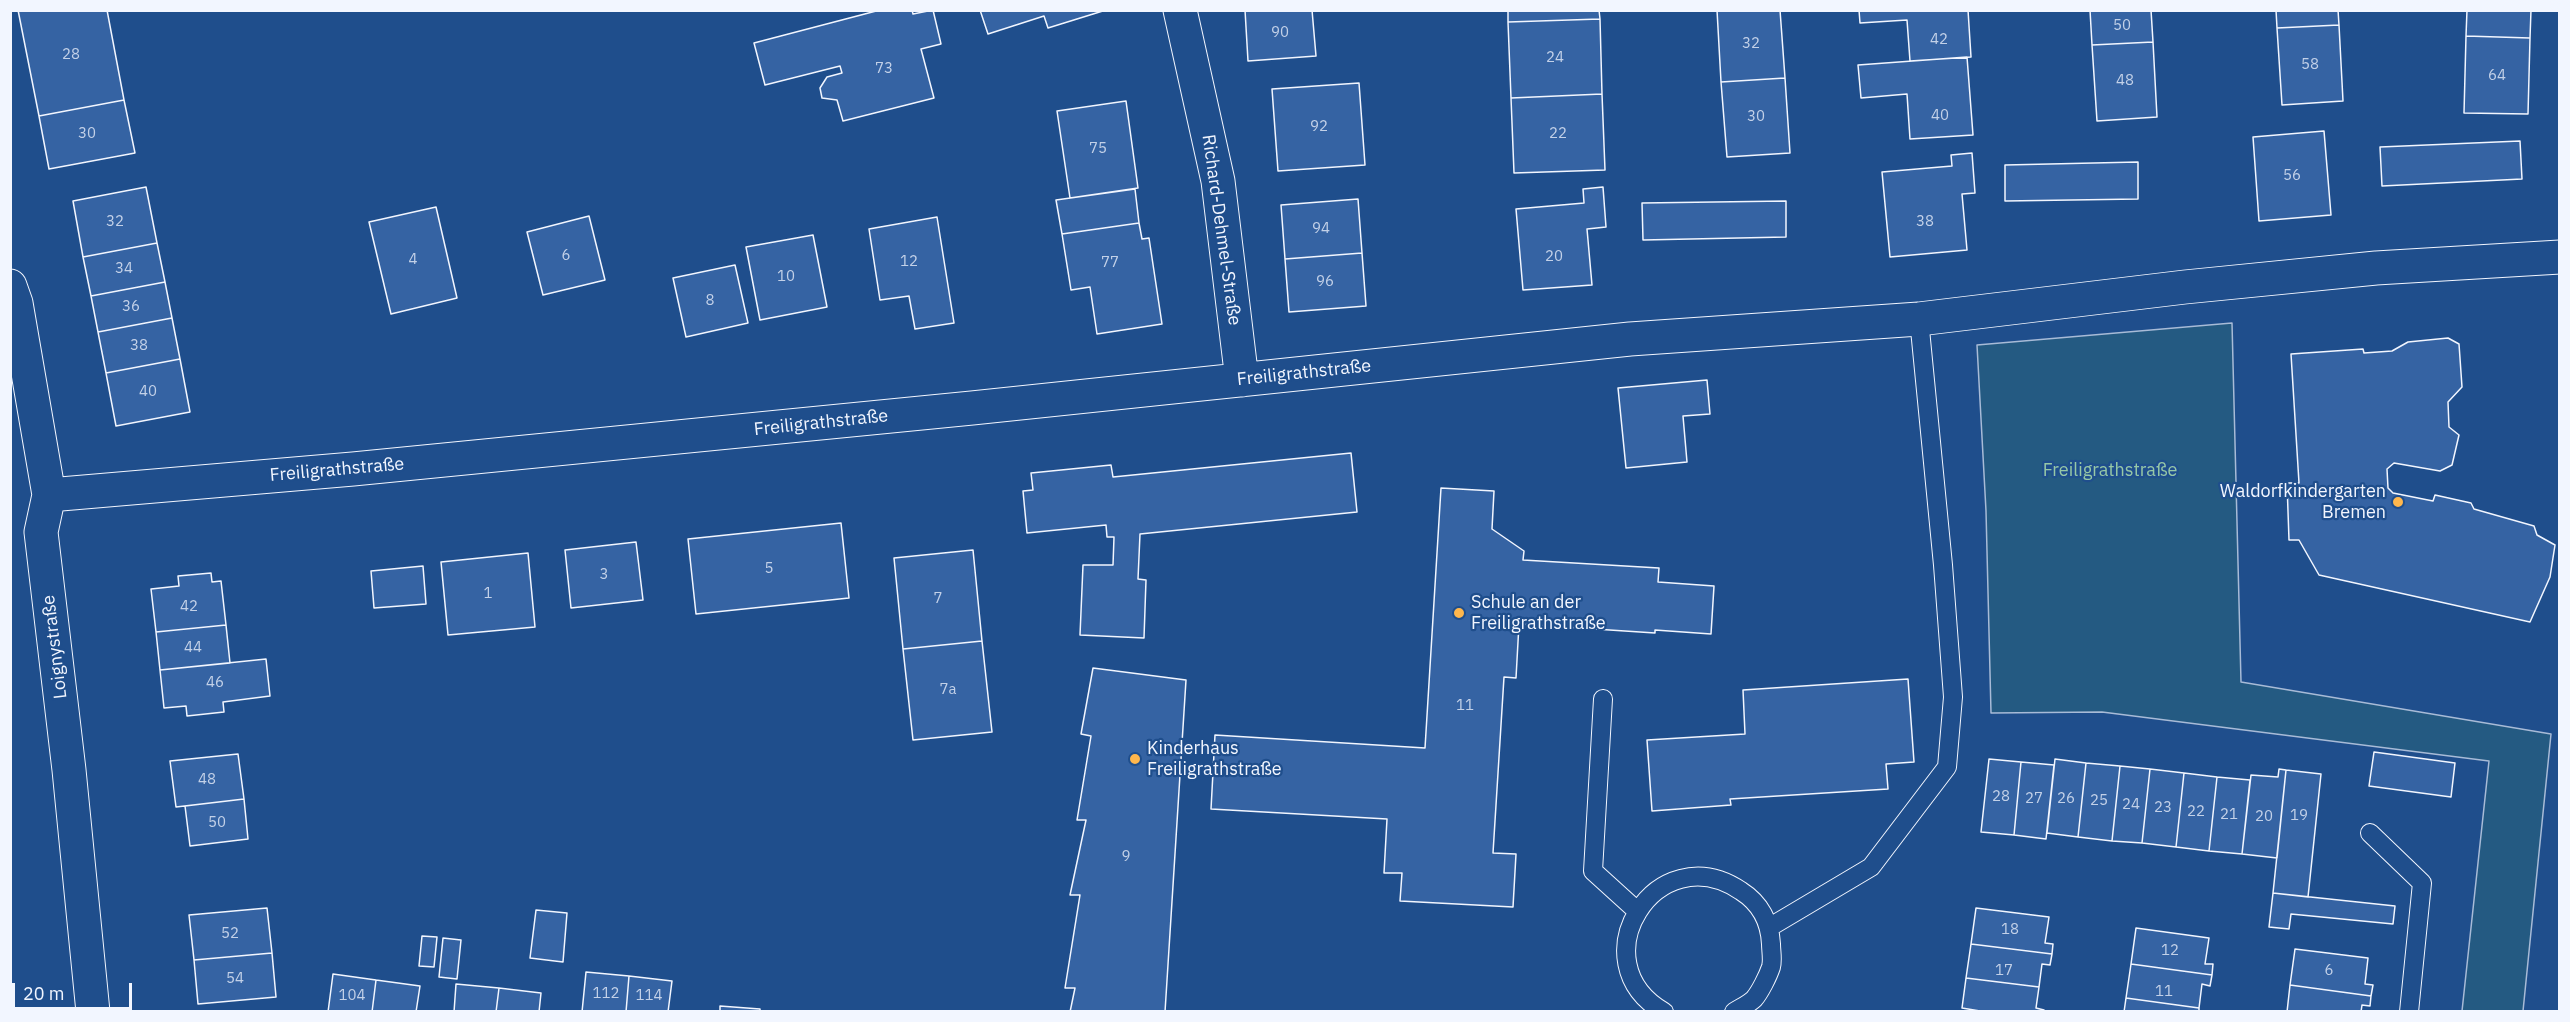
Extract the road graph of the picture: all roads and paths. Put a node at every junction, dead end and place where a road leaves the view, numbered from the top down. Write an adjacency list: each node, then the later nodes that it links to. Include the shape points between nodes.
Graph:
1 (1180, 10): 5 (street, Richard-Dehmel-Straße, via 1218,181)
2 (2559, 257): 4 (street, Freiligrathstraße, via 2376,268)
3 (10, 286): 6 (street, Loignystraße)
4 (1919, 319): 5 (street, Freiligrathstraße, via 1630,339); 10 (lane, via 1953,697 1947,767 1871,867)
5 (1242, 380): 6 (street, Freiligrathstraße, via 377,467)
6 (49, 495): 11 (street, Loignystraße, via 41,532)
7 (1603, 699): 9 (lane, via 1593,871)
8 (2370, 833): 14 (lane, via 2422,883)
9 (1636, 910): 10 (lane, via 1660,886 1692,876 1725,880 1753,898); 12 (lane, via 1626,938 1628,968 1647,1002)
10 (1770, 927): 13 (lane, via 1772,966 1753,1000)
11 (93, 1011)
12 (1664, 1011)
13 (1734, 1011)
14 (2409, 1011)

